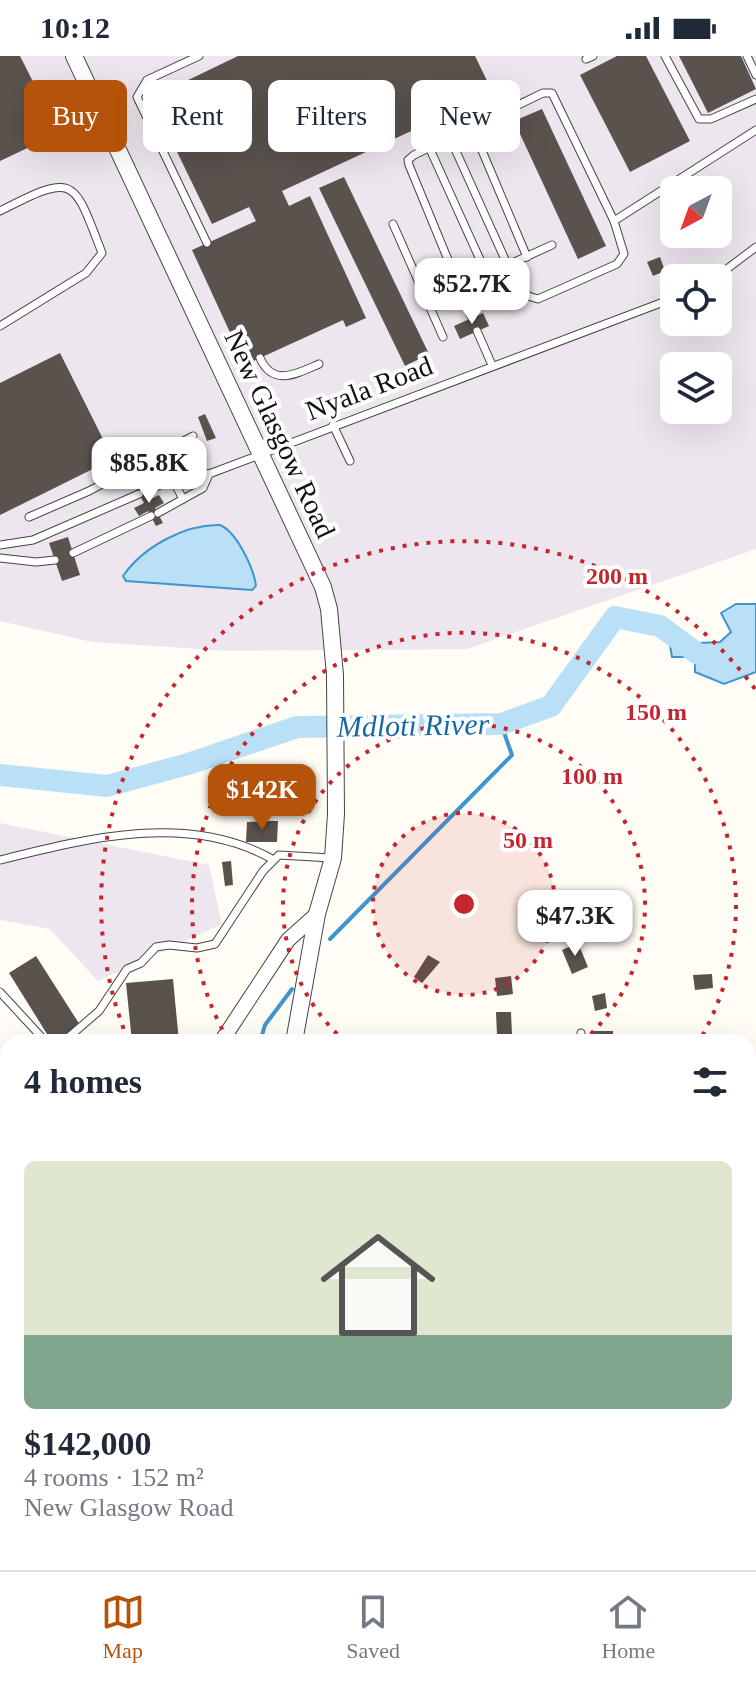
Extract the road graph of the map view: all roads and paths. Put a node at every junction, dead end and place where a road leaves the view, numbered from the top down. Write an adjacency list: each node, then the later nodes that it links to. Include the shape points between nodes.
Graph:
1 (74, 56): 36 (street, New Glasgow Road)
2 (199, 56): 16 (lane, via 147,80 137,97)
3 (665, 56): 6 (lane, via 699,119)
4 (747, 56): 5 (lane)
5 (756, 75)
6 (756, 99)
7 (520, 104): 14 (lane, via 552,93)
8 (756, 130): 14 (lane)
9 (420, 152): 22 (lane, via 409,165)
10 (431, 152): 23 (lane)
11 (456, 152): 21 (lane)
12 (483, 152): 19 (lane)
13 (0, 211): 28 (lane, via 50,187 73,191 81,197 102,253 86,273)
14 (614, 221): 21 (lane, via 622,260 538,299 523,293)
15 (393, 224): 24 (lane)
16 (207, 243)
17 (552, 245): 19 (lane)
18 (756, 247): 20 (lane)
19 (527, 257): 21 (lane)
20 (732, 265)
21 (508, 266): 23 (lane)
22 (451, 267): 24 (lane); 25 (lane)
23 (487, 275): 25 (lane)
24 (419, 283): 30 (lane)
25 (459, 287): 27 (lane)
26 (660, 303): 33 (lane, Nyala Road)
27 (472, 318)
28 (0, 326)
29 (477, 331): 33 (lane)
30 (443, 337)
31 (260, 358): 32 (lane, via 270,374 282,377)
32 (319, 364)
33 (492, 365): 34 (lane, Nyala Road)
34 (333, 425): 36 (lane, Nyala Road); 38 (lane)
35 (193, 436): 37 (lane)
36 (260, 453): 39 (lane, Nyala Road); 47 (street, New Glasgow Road, via 329,609 335,675)
37 (159, 454): 40 (lane); 42 (lane)
38 (350, 461)
39 (209, 474): 40 (lane, via 191,471); 41 (lane, via 203,488)
40 (172, 479): 41 (lane); 43 (lane, via 33,540)
41 (183, 499): 44 (lane)
42 (29, 517)
43 (0, 545)
44 (73, 553)
45 (0, 558): 46 (lane)
46 (55, 560)
47 (333, 858): 48 (lane, via 290,853); 50 (street, New Glasgow Road)
48 (272, 859): 49 (lane, via 230,839 185,832 103,838); 53 (lane, via 215,944 156,947 127,969 93,1017)
49 (0, 860)
50 (317, 914): 54 (street, via 288,940); 55 (street, New Glasgow Road)
51 (0, 992): 52 (lane)
52 (39, 1034)
53 (73, 1034)
54 (226, 1034)
55 (295, 1034)

